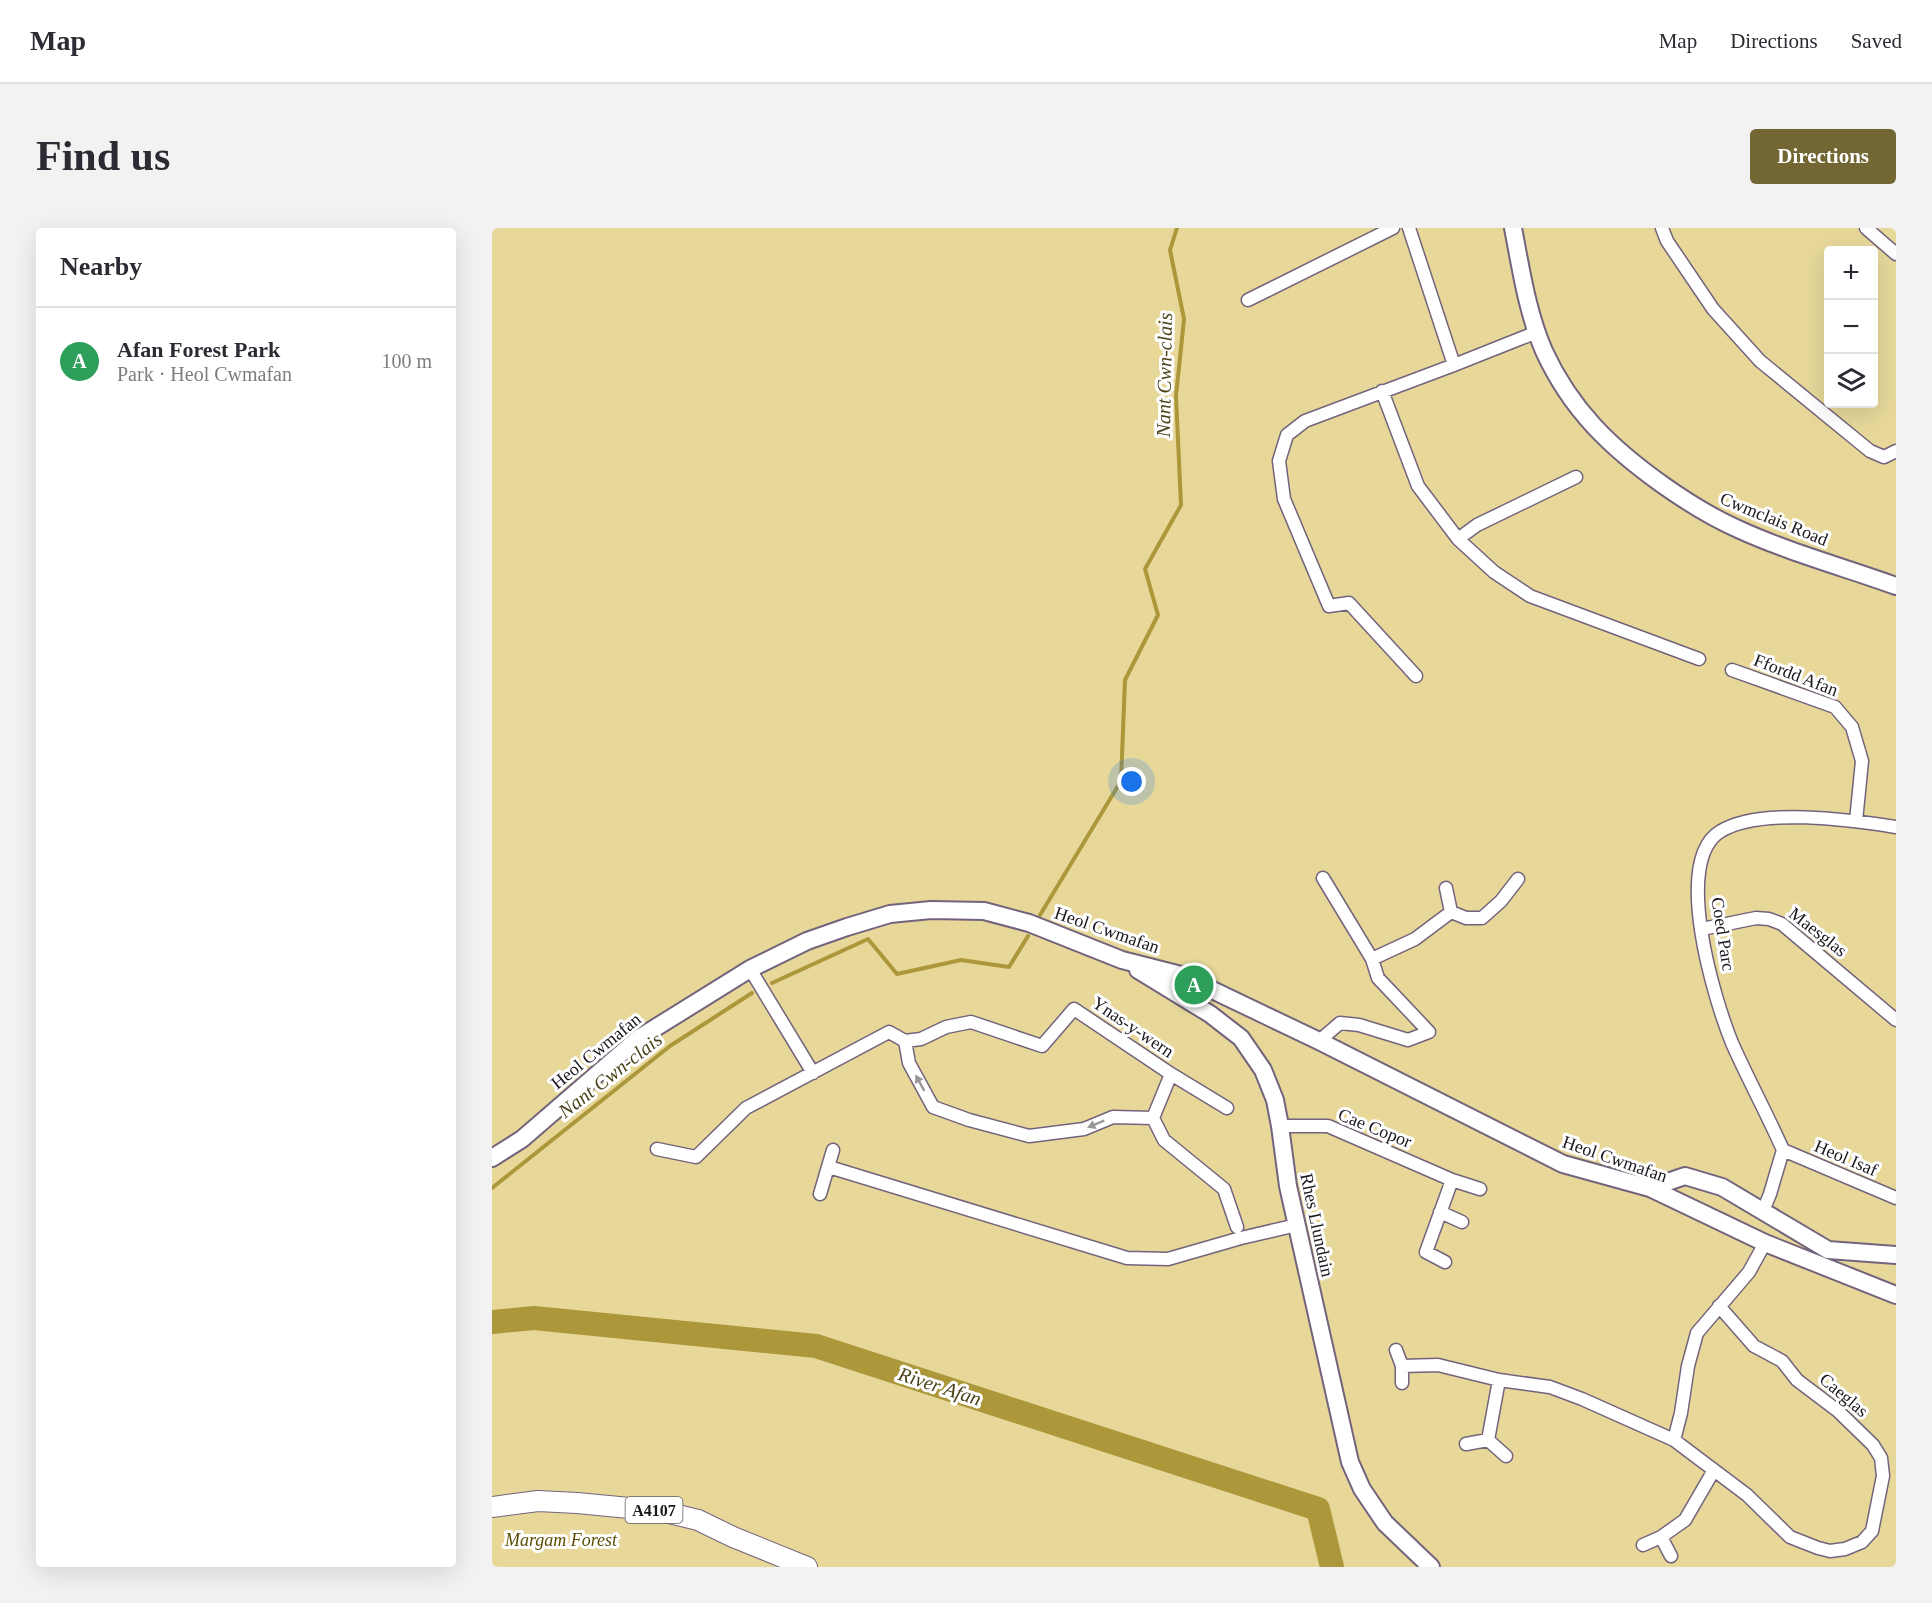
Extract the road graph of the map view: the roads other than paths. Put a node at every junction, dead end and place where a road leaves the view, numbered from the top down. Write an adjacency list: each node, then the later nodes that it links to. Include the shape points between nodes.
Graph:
1 (1393, 228): 7 (street)
2 (1409, 228): 9 (street)
3 (1513, 228): 8 (main road, Cwmclais Road)
4 (1662, 228): 11 (street, via 1713,309 1760,361 1870,452 1884,457)
5 (1866, 228): 6 (street)
6 (1896, 254)
7 (1248, 300)
8 (1537, 332): 9 (street); 14 (main road, Cwmclais Road, via 1577,408 1631,462 1692,505 1740,530)
9 (1454, 365): 10 (street)
10 (1382, 391): 13 (street, via 1418,486); 17 (street, via 1305,421 1287,435 1279,461 1284,499 1329,606 1349,603)
11 (1896, 451)
12 (1576, 477): 13 (street, via 1476,525)
13 (1458, 539): 15 (street, via 1494,572 1530,596)
14 (1896, 586)
15 (1699, 659)
16 (1732, 670): 18 (street, Ffordd Afan, via 1835,707 1852,727 1862,761)
17 (1416, 676)
18 (1856, 821): 19 (street, Coed Parc); 24 (street, Coed Parc, via 1768,817 1719,831 1708,843 1700,862 1697,885)
19 (1896, 827)
20 (1323, 878): 25 (street)
21 (1518, 879): 23 (street, via 1502,901 1482,918 1466,918)
22 (1446, 888): 23 (street)
23 (1451, 912): 25 (street, via 1415,939)
24 (1702, 929): 28 (street, Maesglas, via 1770,918); 38 (street, Coed Parc, via 1707,964 1732,1043)
25 (1372, 959): 30 (street, via 1378,978 1429,1032 1408,1040 1340,1023)
26 (1122, 960): 27 (main road, Heol Cwmafan, via 984,911 931,910 890,914 846,927); 30 (main road, Heol Cwmafan, via 1181,975); 35 (main road, Rhes Llundain, via 1210,1014 1241,1038 1263,1071)
27 (750, 969): 31 (street); 39 (main road, Heol Cwmafan, via 639,1038 522,1139)
28 (1896, 1020)
29 (904, 1041): 31 (street, Ynas-y-wern, via 889,1032); 32 (street, Ynas-y-wern, via 971,1022 1042,1046 1074,1009); 34 (street, one-way to 29, via 1113,1117 1084,1129 1029,1136 969,1120 933,1107 909,1063)
30 (1319, 1041): 42 (main road, Heol Cwmafan, via 1563,1164)
31 (813, 1073): 36 (street, Ynas-y-wern, via 746,1108 696,1157)
32 (1171, 1074): 33 (street); 34 (street, Ynas-y-wern)
33 (1227, 1108)
34 (1152, 1118): 50 (street, via 1164,1140 1224,1189)
35 (1280, 1126): 41 (street, Cae Copor, via 1328,1126); 49 (main road, Rhes Llundain)
36 (657, 1149)
37 (833, 1150): 40 (street)
38 (1783, 1150): 45 (street, Heol Isaf); 46 (street)
39 (492, 1158)
40 (829, 1167): 44 (street); 49 (street, via 1128,1258 1168,1260)
41 (1452, 1180): 43 (street, Cae Copor); 47 (street)
42 (1650, 1188): 46 (main road, via 1685,1176 1722,1187); 51 (main road, Heol Cwmafan)
43 (1480, 1189)
44 (820, 1194)
45 (1896, 1198)
46 (1763, 1211): 52 (main road, via 1828,1250)
47 (1440, 1212): 48 (street); 53 (street, via 1426,1252)
48 (1462, 1222)
49 (1297, 1225): 70 (main road, Rhes Llundain, via 1350,1462 1385,1524)
50 (1238, 1227)
51 (1765, 1243): 54 (main road, Heol Cwmafan); 55 (street, via 1749,1272)
52 (1896, 1255)
53 (1445, 1262)
54 (1896, 1295)
55 (1719, 1306): 61 (street, via 1697,1333); 64 (street, Caeglas, via 1754,1346 1782,1361 1797,1380 1838,1411 1873,1445 1881,1458 1883,1476 1872,1531 1862,1542 1845,1549 1818,1548 1790,1537 1747,1495)
56 (1396, 1350): 57 (street)
57 (1402, 1366): 58 (street, Caeglas, via 1438,1365); 59 (street)
58 (1499, 1380): 60 (street); 61 (street, Caeglas, via 1550,1387)
59 (1402, 1383)
60 (1488, 1440): 62 (street); 63 (street)
61 (1674, 1440): 64 (street, Caeglas)
62 (1466, 1444)
63 (1506, 1456)
64 (1714, 1470): 66 (street, via 1685,1520)
65 (492, 1508): 69 (main road, A4107, via 538,1501 661,1511 698,1520)
66 (1661, 1538): 67 (street); 68 (street)
67 (1643, 1545)
68 (1671, 1556)
69 (807, 1567)
70 (1431, 1567)

